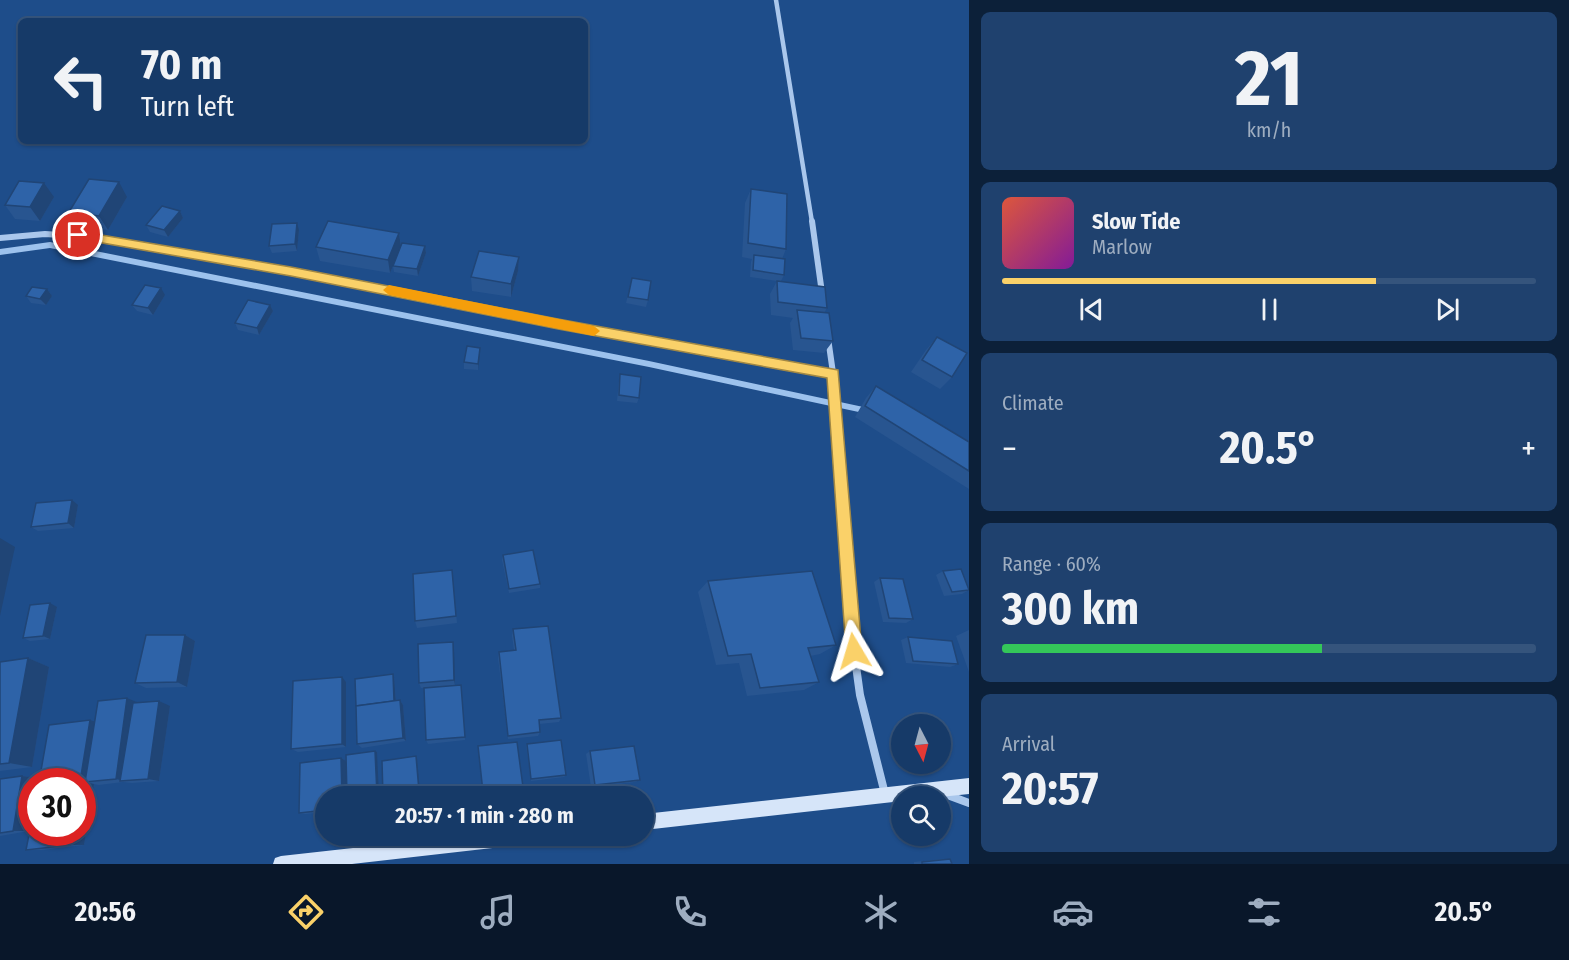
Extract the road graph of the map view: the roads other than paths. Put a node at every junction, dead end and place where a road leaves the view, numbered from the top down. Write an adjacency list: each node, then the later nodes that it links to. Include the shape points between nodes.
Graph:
1 (776, 0): 3 (street)
2 (0, 238): 5 (street, via 55,234 91,237)
3 (824, 304)
4 (827, 327): 5 (street)
5 (833, 373): 8 (street, via 851,630 860,695)
6 (969, 786): 7 (main road)
7 (951, 788)
8 (885, 794): 9 (main road); 12 (main road)
9 (891, 794)
10 (951, 796): 11 (street)
11 (969, 803)
12 (654, 821)
13 (439, 846): 14 (main road)
14 (281, 864)

